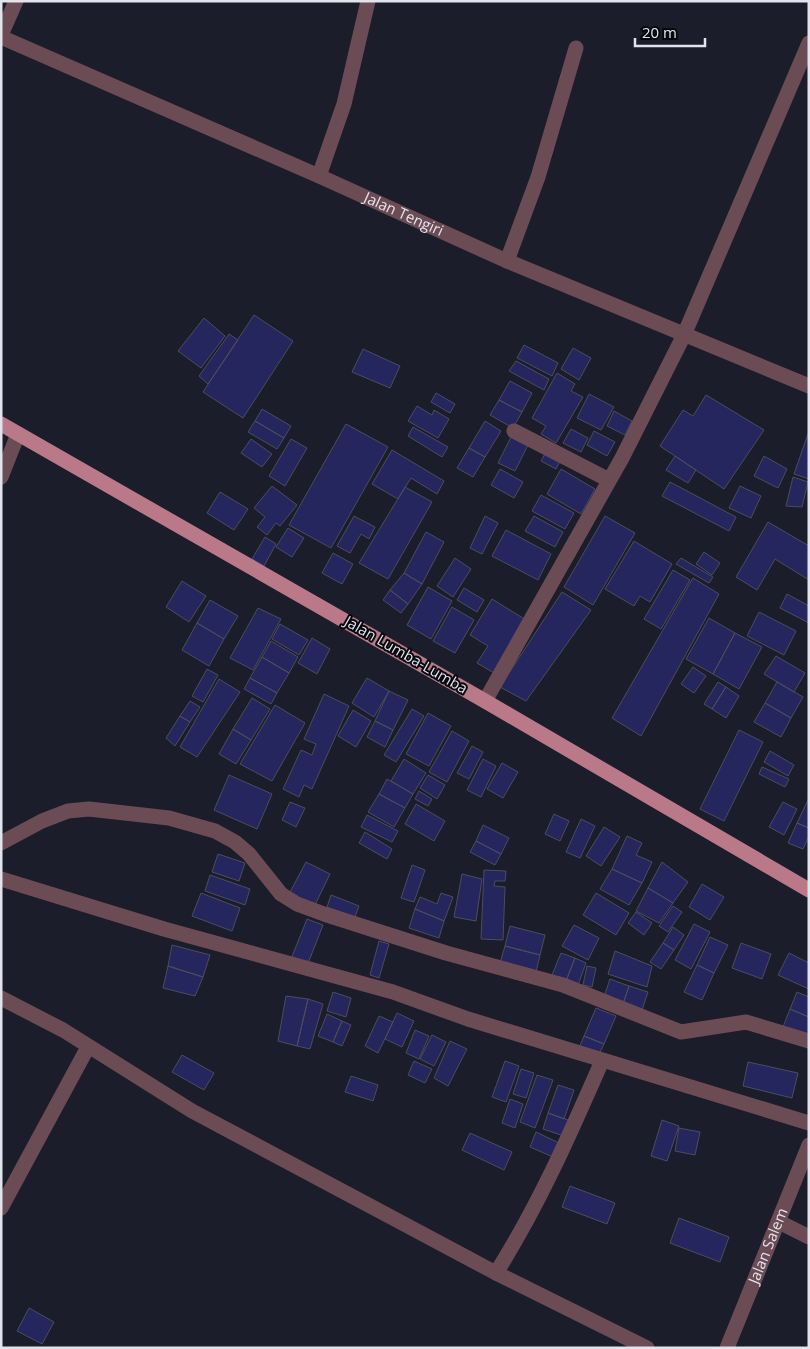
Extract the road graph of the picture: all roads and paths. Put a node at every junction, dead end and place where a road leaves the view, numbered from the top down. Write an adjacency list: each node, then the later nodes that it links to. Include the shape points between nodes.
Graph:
1 (16, 1): 3 (street)
2 (368, 1): 6 (street, via 344,104)
3 (1, 36): 6 (street, Jalan Tengiri)
4 (809, 42): 8 (street)
5 (576, 48): 7 (street, via 538,177)
6 (319, 176): 7 (street, Jalan Tengiri)
7 (507, 261): 8 (street, Jalan Tengiri)
8 (684, 335): 9 (street, Jalan Tengiri); 14 (street)
9 (809, 386)
10 (1, 424): 12 (main road, Jalan Lumba-Lumba)
11 (514, 431): 14 (street)
12 (18, 434): 13 (street); 15 (main road, Jalan Lumba-Lumba)
13 (1, 477)
14 (609, 480): 15 (street)
15 (485, 701): 18 (main road, Jalan Lumba-Lumba)
16 (1, 843): 20 (street, via 68,811 89,809 169,818 216,831 236,842 281,894 296,904 324,914 562,985 681,1032 746,1022)
17 (1, 878): 22 (street, via 164,929 393,992)
18 (809, 890)
19 (1, 998): 21 (street, via 63,1030)
20 (809, 1041)
21 (88, 1047): 25 (street); 28 (street, via 192,1111)
22 (602, 1061): 23 (street); 28 (street, via 554,1171 524,1229)
23 (809, 1123)
24 (809, 1145): 26 (street, Jalan Salem)
25 (1, 1208)
26 (779, 1222): 27 (street); 30 (street, Jalan Salem)
27 (809, 1237)
28 (496, 1273): 29 (street)
29 (647, 1348)
30 (727, 1348)

